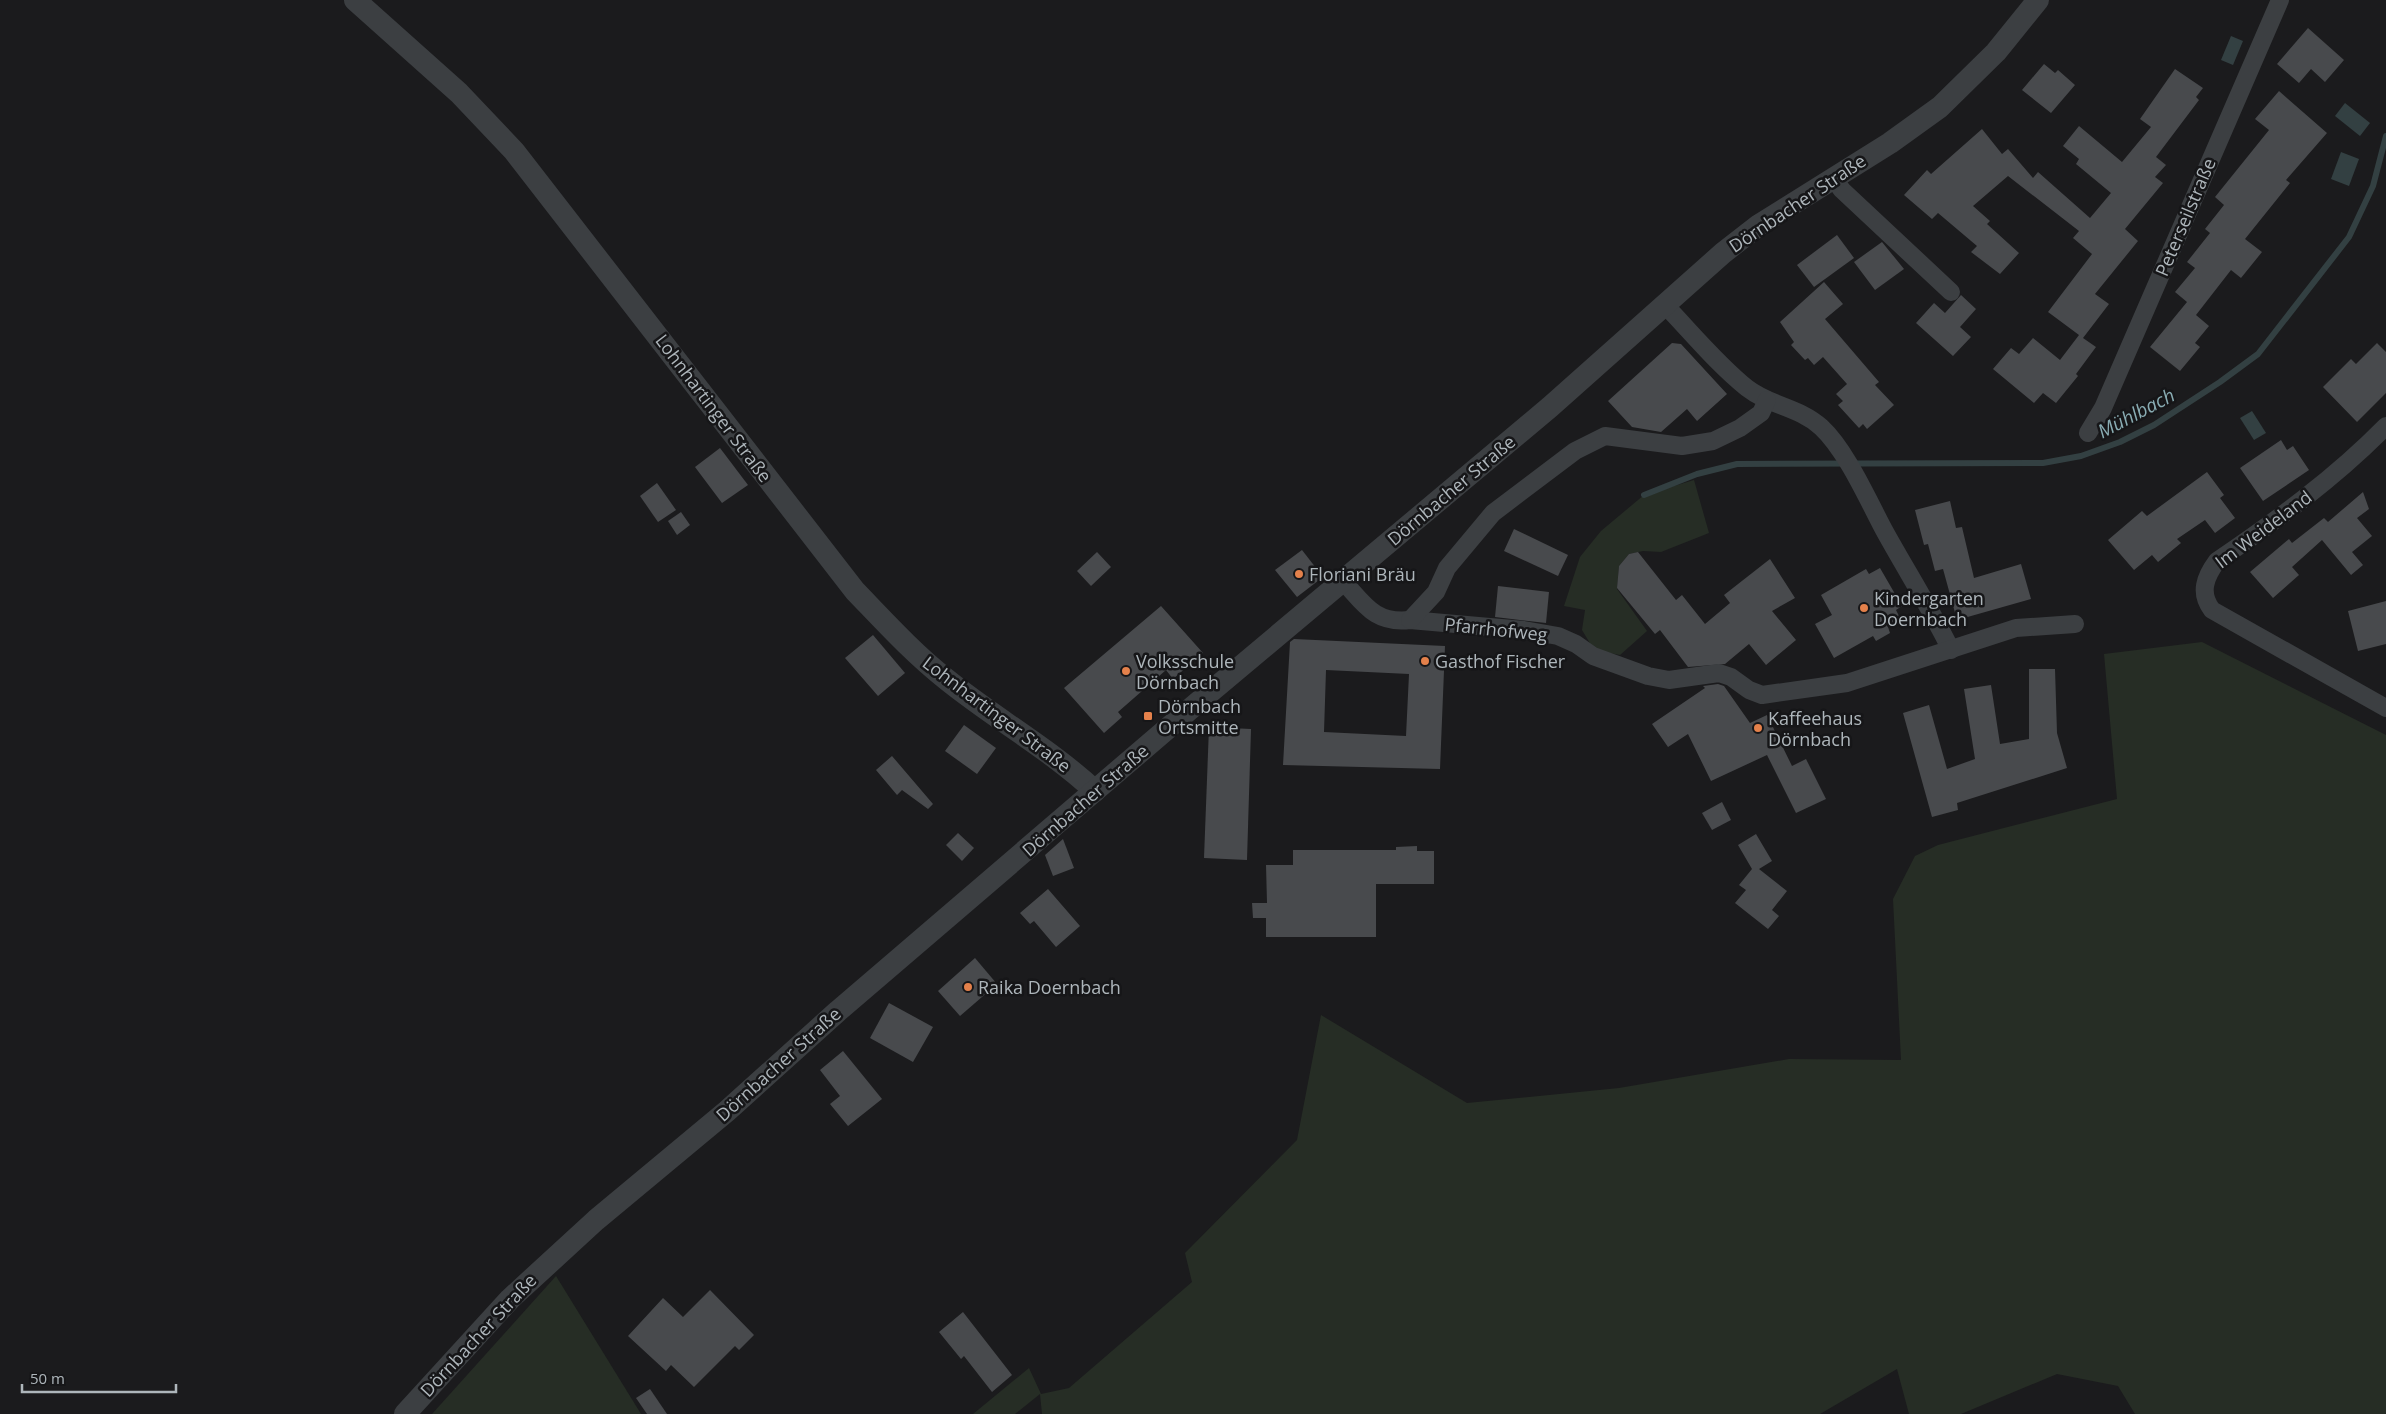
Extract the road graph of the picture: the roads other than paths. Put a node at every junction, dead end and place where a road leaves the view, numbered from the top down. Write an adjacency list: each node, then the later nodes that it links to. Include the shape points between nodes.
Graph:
1 (355, 0): 15 (street, Lohnhartinger Straße, via 459,93 514,150 855,591 945,678)
2 (2038, 0): 4 (street, Dörnbacher Straße, via 1996,52 1940,107)
3 (2280, 0): 9 (street, Peterseilstraße, via 2103,408)
4 (1833, 178): 5 (street); 6 (street, Dörnbacher Straße, via 1759,225)
5 (1951, 292)
6 (1664, 304): 7 (street, via 1726,369 1748,389); 10 (street, Dörnbacher Straße, via 1571,389)
7 (1768, 400): 11 (street, Pfarrhofweg, via 1761,413 1713,441 1682,446 1605,436 1575,451 1493,513 1447,568 1436,592); 13 (street, via 1805,414 1822,427 1858,482)
8 (2386, 426): 14 (street, Im Weideland, via 2352,461 2217,561 2206,574 2204,591 2212,610)
9 (2088, 433)
10 (1344, 581): 11 (street, Pfarrhofweg, via 1375,615 1393,622); 15 (street, Dörnbacher Straße)
11 (1410, 620): 13 (street, Pfarrhofweg, via 1558,636 1593,656 1648,676 1669,680 1719,673 1762,695 1847,683)
12 (2075, 624): 13 (street, Pfarrhofweg, via 2016,628)
13 (1951, 650)
14 (2386, 708)
15 (1095, 791): 16 (street, Dörnbacher Straße, via 838,1011 727,1111 552,1258 466,1344)
16 (405, 1414)

